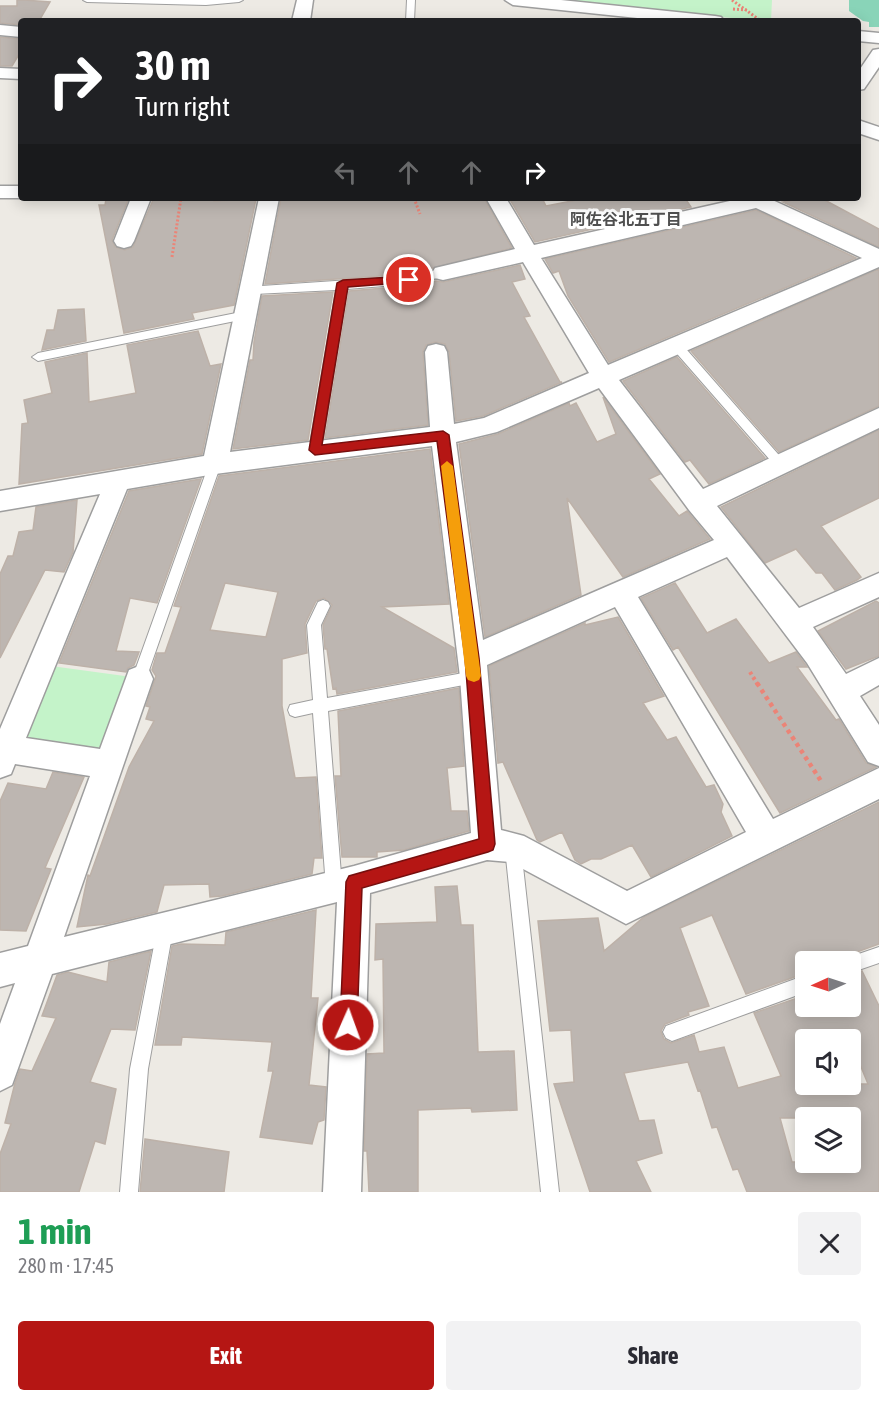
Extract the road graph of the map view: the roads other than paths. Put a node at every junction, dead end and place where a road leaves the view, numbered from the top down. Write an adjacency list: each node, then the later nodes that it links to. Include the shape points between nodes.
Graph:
1 (87, 0): 2 (lane)
2 (239, 0)
3 (305, 0): 7 (street)
4 (411, 0): 8 (lane)
5 (501, 0): 9 (street)
6 (513, 0): 10 (street)
7 (302, 18)
8 (411, 18)
9 (520, 18)
10 (679, 18)
11 (0, 30): 12 (street)
12 (18, 33)
13 (861, 36): 14 (street)
14 (879, 38)
15 (879, 54): 18 (street)
16 (0, 73): 17 (street)
17 (18, 74)
18 (861, 81)
19 (861, 127): 20 (street)
20 (879, 134)
21 (0, 192): 22 (street)
22 (18, 192)
23 (140, 201): 28 (street)
24 (268, 201): 33 (street)
25 (498, 201): 29 (street)
26 (748, 201): 29 (street)
27 (760, 201): 30 (street)
28 (124, 241)
29 (529, 253): 31 (street); 38 (street)
30 (879, 258): 35 (street)
31 (442, 273): 32 (lane, via 409,280)
32 (343, 283): 33 (lane); 41 (lane)
33 (252, 290): 34 (street)
34 (246, 315): 37 (lane); 42 (street)
35 (676, 345): 38 (street); 43 (lane)
36 (436, 352): 40 (street)
37 (38, 357)
38 (603, 376): 40 (street, via 507,420); 46 (street)
39 (879, 417): 43 (street)
40 (443, 435): 41 (street); 52 (street)
41 (315, 450): 42 (street)
42 (215, 464): 44 (street); 54 (lane)
43 (781, 465): 46 (street)
44 (118, 481): 45 (street); 58 (street)
45 (0, 501)
46 (698, 503): 47 (street)
47 (731, 544): 49 (street); 51 (street)
48 (879, 584): 51 (street)
49 (621, 593): 52 (street); 63 (street)
50 (323, 606): 56 (lane, via 314,625)
51 (795, 623): 55 (street)
52 (473, 668): 56 (lane); 64 (street)
53 (879, 671): 55 (street)
54 (139, 679): 61 (street)
55 (842, 691): 59 (street)
56 (318, 706): 57 (lane); 65 (lane)
57 (295, 710)
58 (9, 720): 60 (street)
59 (879, 752)
60 (3, 757): 61 (street)
61 (108, 764): 68 (street)
62 (879, 783): 63 (street)
63 (767, 838): 64 (street, via 626,908)
64 (500, 846): 65 (street); 76 (lane)
65 (344, 884): 66 (street); 75 (street)
66 (166, 928): 68 (street); 74 (lane, via 138,1069)
67 (879, 955): 69 (lane)
68 (39, 961): 70 (street); 73 (street)
69 (861, 961)
70 (0, 970)
71 (795, 987): 72 (lane)
72 (672, 1032)
73 (0, 1073)
74 (129, 1192)
75 (342, 1192)
76 (550, 1192)

